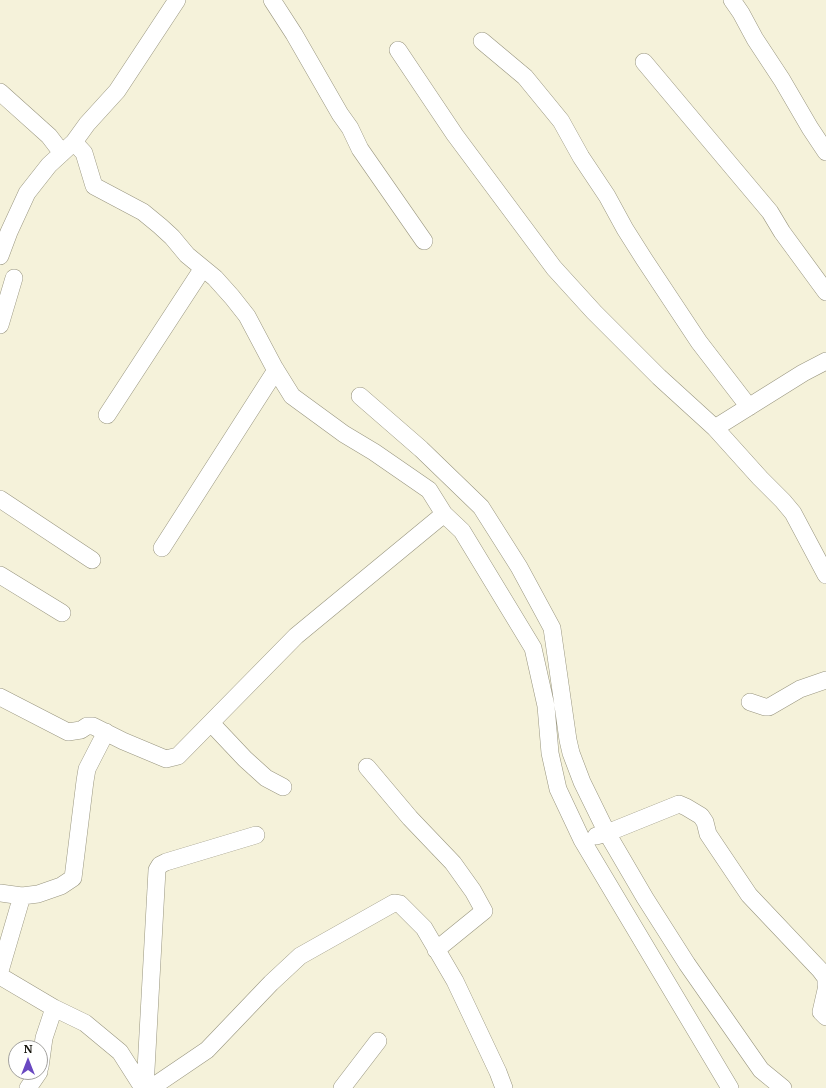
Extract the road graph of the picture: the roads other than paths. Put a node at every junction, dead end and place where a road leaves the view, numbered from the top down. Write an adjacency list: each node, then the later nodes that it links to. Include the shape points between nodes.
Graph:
1 (177, 0): 8 (street, via 117,91 87,124)
2 (272, 0): 11 (street, via 350,128 360,149)
3 (732, 0): 9 (street)
4 (482, 41): 20 (street, via 525,77 561,121 644,259 699,342)
5 (398, 50): 22 (street, via 455,135 554,268 659,377)
6 (644, 62): 15 (street, via 770,212)
7 (0, 92): 8 (street, via 49,136)
8 (73, 149): 10 (street, via 49,165 27,193); 13 (street, via 94,186 143,212)
9 (826, 152)
10 (4, 232): 12 (street)
11 (424, 241)
12 (0, 256)
13 (203, 268): 18 (street, via 232,296 247,316); 21 (street)
14 (14, 278): 16 (street)
15 (826, 292)
16 (0, 325)
17 (826, 361): 20 (street)
18 (276, 370): 24 (street, via 292,396 338,430); 27 (street)
19 (360, 396): 23 (street, via 421,448)
20 (749, 407): 22 (street)
21 (107, 415)
22 (715, 428): 30 (street, via 793,513)
23 (444, 474): 24 (street); 33 (street, via 481,507 552,628)
24 (430, 489): 26 (street)
25 (0, 499): 28 (street)
26 (444, 514): 33 (street, via 462,531 533,648); 36 (street, via 296,636)
27 (162, 548)
28 (92, 560)
29 (0, 575): 31 (street)
30 (826, 575)
31 (62, 613)
32 (826, 680): 35 (street, via 800,689 769,707)
33 (552, 688): 41 (street, via 582,782); 41 (street, via 546,706 550,753 558,789)
34 (0, 697): 37 (street, via 68,732 81,730 87,726)
35 (750, 702)
36 (210, 723): 37 (street, via 178,756 166,759); 39 (street, via 266,778)
37 (106, 732): 43 (street, via 87,769 73,878 61,886 38,894)
38 (367, 767): 44 (street, via 410,818 453,862 484,911)
39 (283, 787)
40 (256, 835): 53 (street, via 166,862 157,870)
41 (595, 836): 47 (street, via 679,804 701,816 708,834 749,895 820,970 826,978); 57 (street); 58 (street, via 645,898 687,964 761,1070)
42 (0, 893): 43 (street)
43 (22, 896): 45 (street)
44 (436, 950): 54 (street, via 424,928 400,904 394,903 300,956 271,982 207,1050); 56 (street, via 455,981)
45 (0, 972)
46 (0, 976): 49 (street)
47 (826, 985)
48 (826, 990): 50 (street, via 821,1012)
49 (54, 1008): 51 (street); 53 (street, via 85,1023 120,1052)
50 (826, 1017)
51 (44, 1040)
52 (378, 1041): 55 (street)
53 (144, 1088)
54 (151, 1088)
55 (342, 1088)
56 (504, 1088)
57 (730, 1088)
58 (783, 1088)

